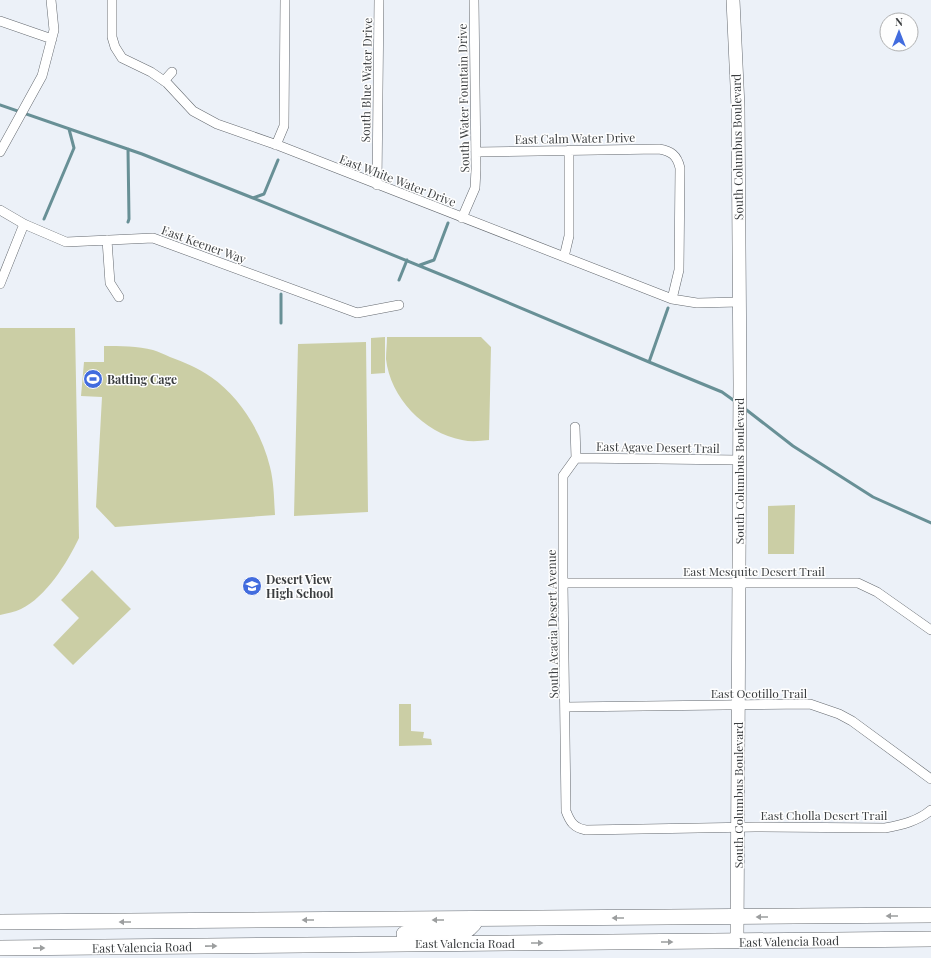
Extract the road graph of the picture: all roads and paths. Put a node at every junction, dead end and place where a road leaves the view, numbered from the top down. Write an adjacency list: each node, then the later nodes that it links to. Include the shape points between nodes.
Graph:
1 (51, 0): 8 (street, via 54,30)
2 (112, 0): 10 (street, East White Water Drive, via 112,38 122,58)
3 (285, 0): 11 (street, via 284,126)
4 (379, 0): 15 (street, South Blue Water Drive)
5 (474, 0): 14 (street, South Water Fountain Drive)
6 (733, 0): 24 (street, South Columbus Boulevard, via 738,107)
7 (0, 21): 8 (street)
8 (52, 39): 13 (street, via 42,76)
9 (172, 72): 10 (street)
10 (164, 81): 11 (street, East White Water Drive, via 193,111 217,124)
11 (276, 145): 15 (street, East White Water Drive)
12 (569, 150): 14 (street, East Calm Water Drive); 20 (street, via 569,236); 23 (street, East Calm Water Drive, via 676,151 680,168 679,270)
13 (0, 152)
14 (476, 152): 17 (street, South Water Fountain Drive, via 475,188)
15 (377, 185): 17 (street, East White Water Drive)
16 (0, 210): 18 (street, East Keener Way)
17 (462, 218): 20 (street, East White Water Drive)
18 (24, 224): 19 (street, East Keener Way, via 66,242); 21 (street)
19 (107, 240): 22 (street, via 110,283); 25 (street, East Keener Way, via 153,238 358,313)
20 (564, 257): 23 (street, East White Water Drive)
21 (0, 284)
22 (119, 297)
23 (672, 299): 24 (street, East White Water Drive, via 697,303)
24 (739, 302): 28 (street, South Columbus Boulevard)
25 (399, 305)
26 (575, 427): 27 (street)
27 (576, 458): 28 (street, East Agave Desert Trail); 29 (street, South Acacia Desert Avenue, via 563,476)
28 (739, 460): 30 (street, South Columbus Boulevard)
29 (563, 583): 30 (street, East Mesquite Desert Trail); 33 (street, South Acacia Desert Avenue)
30 (738, 583): 31 (street, East Mesquite Desert Trail, via 858,583 877,592); 32 (street, South Columbus Boulevard)
31 (931, 630)
32 (738, 705): 33 (street, East Ocotillo Trail); 34 (street, East Ocotillo Trail, via 810,704 839,714 852,720); 37 (street, South Columbus Boulevard)
33 (565, 707): 36 (street, South Acacia Desert Avenue, via 566,811)
34 (931, 780)
35 (931, 810): 37 (street, East Cholla Desert Trail, via 916,820 886,828)
36 (569, 826): 37 (street, East Cholla Desert Trail, via 586,830)
37 (738, 828): 39 (street, South Columbus Boulevard)
38 (931, 915): 39 (main road, East Valencia Road, one-way to 39)
39 (738, 917): 40 (main road, East Valencia Road, one-way to 40); 43 (street, South Columbus Boulevard)
40 (477, 919): 41 (main road, East Valencia Road, one-way to 41); 44 (main road, via 466,932 460,933 334,936)
41 (0, 922)
42 (931, 939): 43 (main road, East Valencia Road)
43 (737, 941): 44 (main road, East Valencia Road, one-way to 43)
44 (295, 945): 45 (main road, East Valencia Road, one-way to 44)
45 (0, 948)

